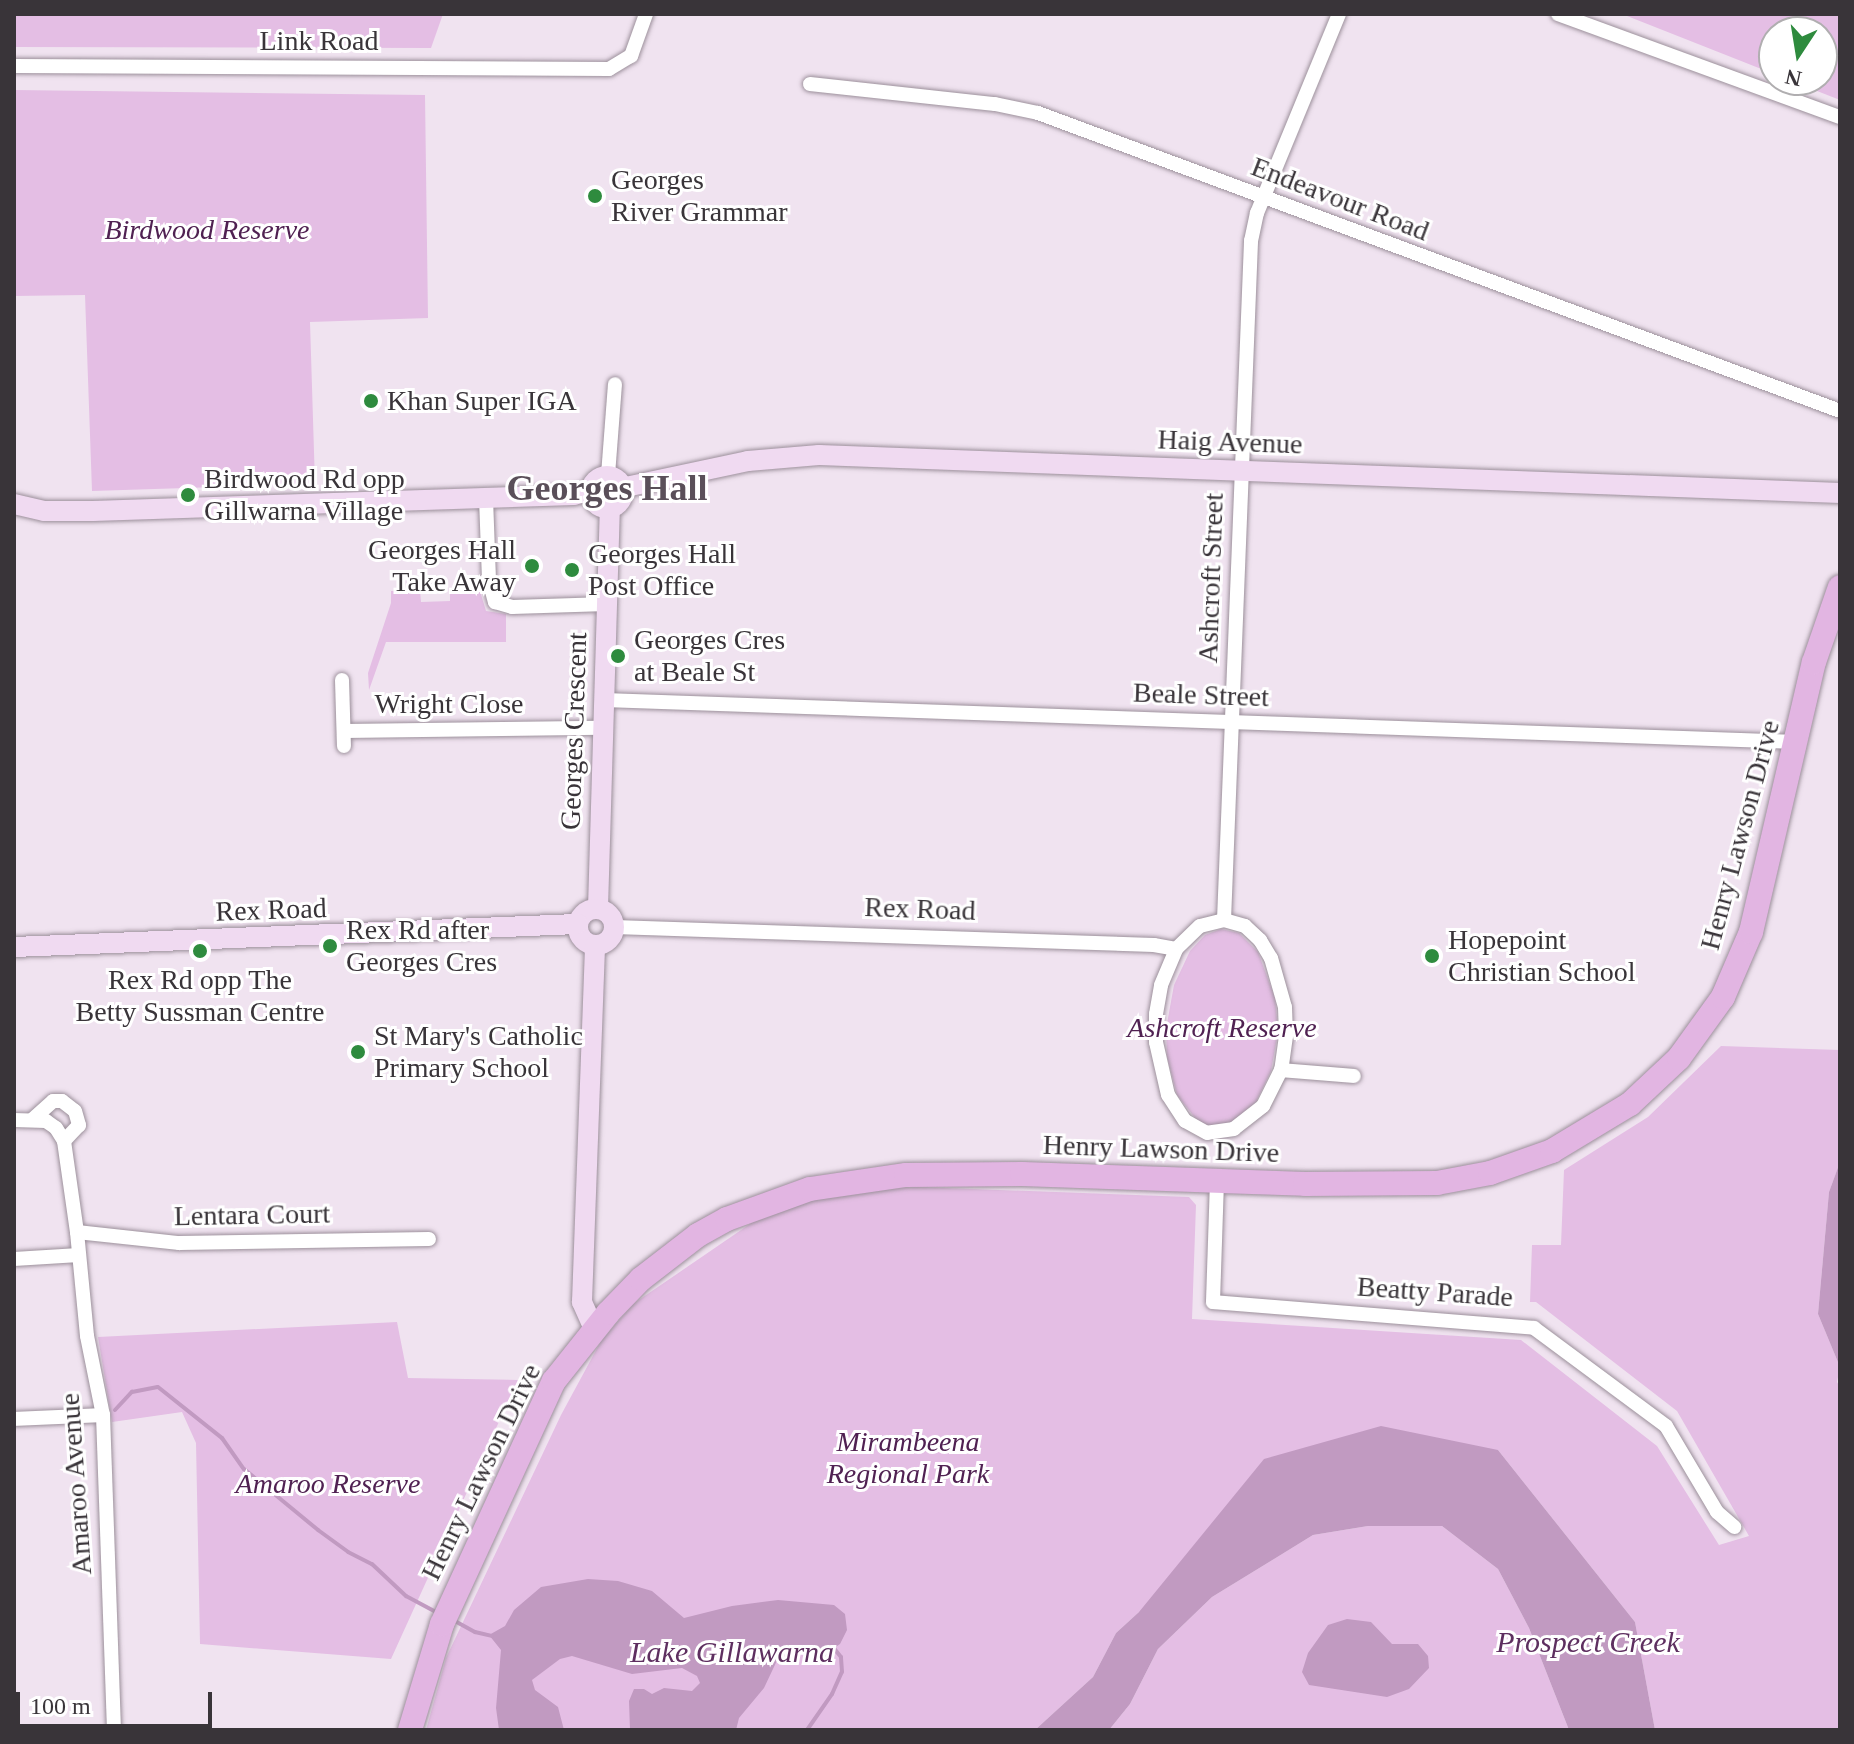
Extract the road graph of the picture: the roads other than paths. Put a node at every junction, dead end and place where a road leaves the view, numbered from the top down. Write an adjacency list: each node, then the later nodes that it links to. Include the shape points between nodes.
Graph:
1 (646, 14): 4 (street, Link Road, via 635,49 623,64 585,70)
2 (1339, 14): 7 (street, Ashcroft Street)
3 (1558, 14): 6 (street)
4 (14, 66)
5 (810, 84): 7 (street, Endeavour Road, via 1023,109)
6 (1840, 117)
7 (1263, 197): 9 (street, Endeavour Road); 10 (street, Ashcroft Street, via 1251,241)
8 (615, 384): 11 (street)
9 (1840, 411)
10 (1242, 471): 11 (main road, Haig Avenue, via 805,456); 13 (main road, Haig Avenue); 21 (street, Ashcroft Street)
11 (615, 482): 12 (main road, via 599,479); 16 (main road, via 620,498)
12 (592, 490): 14 (main road); 16 (main road, via 597,506)
13 (1840, 493)
14 (486, 498): 15 (main road, via 81,512); 18 (street, via 489,580 495,602 512,607)
15 (14, 504)
16 (610, 509): 18 (main road, Georges Crescent)
17 (1840, 587): 23 (main road, Henry Lawson Drive, via 1814,662)
18 (607, 604): 20 (main road, Georges Crescent)
19 (342, 680): 22 (street, Wright Close, via 344,739)
20 (604, 700): 21 (street, Beale Street); 22 (main road, Georges Crescent)
21 (1232, 722): 23 (street, Beale Street); 25 (street, Ashcroft Street)
22 (602, 728): 24 (main road, Georges Crescent)
23 (1797, 742): 36 (main road, Henry Lawson Drive, via 1751,932 1723,997 1679,1058 1624,1108 1552,1151 1462,1179 1388,1185)
24 (598, 908): 26 (main road, via 584,912); 27 (main road, via 611,917)
25 (1224, 920): 30 (street, via 1200,926); 31 (street, via 1245,926 1271,958 1285,1007)
26 (578, 924): 28 (main road, via 584,941); 29 (main road, Rex Road)
27 (614, 927): 28 (main road, via 608,940); 30 (street, Rex Road)
28 (595, 945): 41 (main road, via 582,1302)
29 (14, 947)
30 (1176, 949): 31 (street, via 1158,999 1156,1042 1168,1095 1185,1121 1207,1133 1234,1129 1263,1106)
31 (1281, 1070): 32 (street)
32 (1354, 1076)
33 (33, 1119): 34 (street, Amaroo Avenue); 35 (street, via 52,1124); 35 (street, Amaroo Avenue, via 53,1101 62,1101 75,1111 79,1125)
34 (14, 1120)
35 (64, 1141): 37 (street, Amaroo Avenue)
36 (1217, 1181): 41 (main road, Henry Lawson Drive, via 970,1174 886,1177 810,1189 744,1211 698,1235 641,1279); 44 (street, Beatty Parade, via 1213,1302 1534,1328 1666,1426 1717,1512)
37 (77, 1232): 38 (street, Lentara Court, via 179,1243); 39 (street, Amaroo Avenue)
38 (429, 1239)
39 (79, 1255): 40 (street); 42 (street, Amaroo Avenue, via 87,1336)
40 (14, 1259)
41 (594, 1329): 46 (main road, Henry Lawson Drive, via 554,1381 445,1616)
42 (103, 1415): 43 (street); 45 (street, Amaroo Avenue)
43 (14, 1419)
44 (1734, 1527)
45 (114, 1730)
46 (410, 1730)

